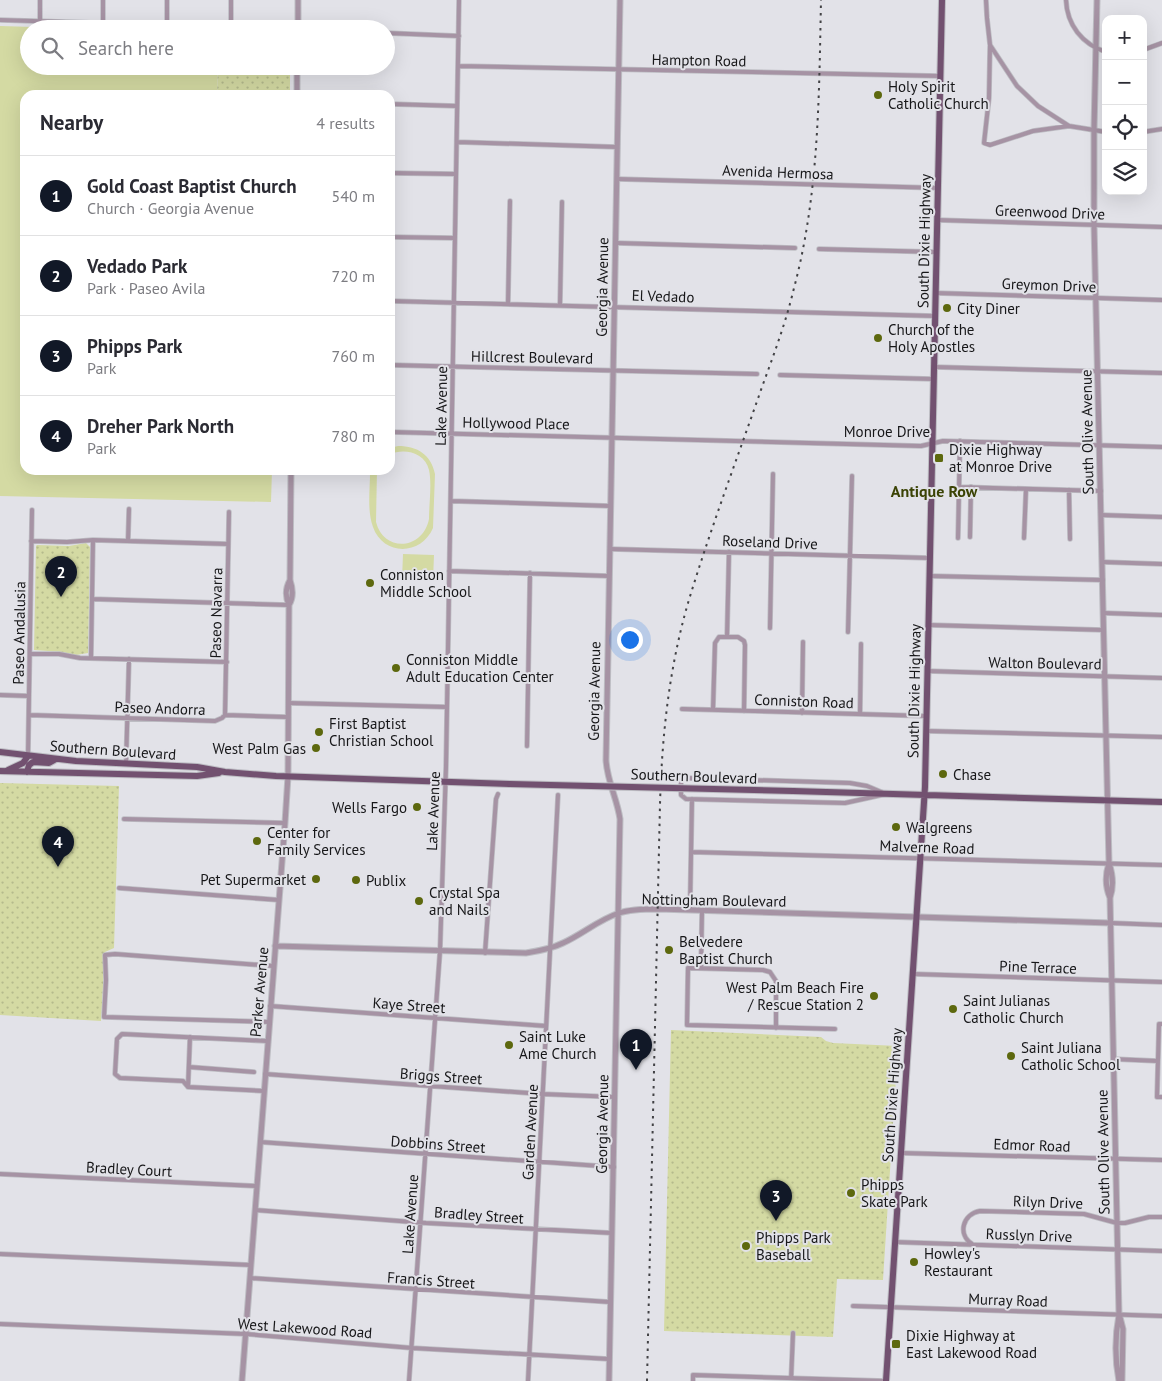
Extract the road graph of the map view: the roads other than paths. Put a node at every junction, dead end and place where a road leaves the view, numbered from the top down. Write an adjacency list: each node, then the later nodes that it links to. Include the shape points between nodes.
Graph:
1 (40, 0): 13 (street)
2 (104, 0): 14 (street)
3 (167, 0): 15 (street)
4 (231, 0): 16 (street)
5 (298, 0): 17 (street)
6 (459, 0): 20 (street, Lake Avenue)
7 (620, 0): 27 (street, Georgia Avenue)
8 (942, 0): 29 (main road, South Dixie Highway)
9 (986, 0): 22 (street)
10 (1066, 0): 23 (street, via 1075,30)
11 (1097, 0): 23 (street, South Olive Avenue)
12 (0, 20): 18 (street)
13 (40, 20)
14 (103, 20)
15 (167, 20)
16 (231, 20)
17 (298, 20)
18 (20, 21)
19 (395, 33): 20 (street)
20 (459, 36): 26 (street, Lake Avenue)
21 (1162, 43): 24 (street)
22 (990, 45): 33 (street, via 1027,96); 33 (street, via 984,142 990,145 1033,131)
23 (1096, 48): 25 (street); 35 (street, South Olive Avenue)
24 (1147, 49)
25 (1102, 50)
26 (458, 66): 27 (street, Hampton Road); 32 (street, Lake Avenue)
27 (619, 69): 29 (street, Hampton Road); 39 (street, Georgia Avenue)
28 (297, 75): 30 (street)
29 (940, 76): 43 (main road, South Dixie Highway)
30 (297, 90)
31 (395, 104): 32 (street)
32 (458, 106): 38 (street, Lake Avenue)
33 (1068, 126): 35 (street)
34 (1162, 129): 37 (street)
35 (1094, 130): 36 (street); 47 (street, South Olive Avenue)
36 (1102, 131)
37 (1147, 131)
38 (457, 142): 39 (street); 41 (street, Lake Avenue)
39 (617, 147): 42 (street, Georgia Avenue)
40 (395, 172): 41 (street)
41 (456, 174): 50 (street, Lake Avenue)
42 (617, 179): 43 (street, Avenida Hermosa); 51 (street, Georgia Avenue)
43 (938, 188): 46 (main road, South Dixie Highway)
44 (510, 201): 60 (street)
45 (562, 202): 61 (street)
46 (937, 220): 47 (street, Greenwood Drive); 54 (main road, South Dixie Highway)
47 (1094, 224): 48 (street, Greenwood Drive); 56 (street, South Olive Avenue)
48 (1162, 226)
49 (395, 236): 50 (street)
50 (455, 238): 59 (street, Lake Avenue)
51 (616, 243): 52 (street); 62 (street, Georgia Avenue)
52 (796, 248)
53 (819, 249): 54 (street)
54 (936, 252): 55 (main road, South Dixie Highway)
55 (935, 293): 56 (street, Greymon Drive); 63 (main road, South Dixie Highway)
56 (1096, 298): 57 (street, Greymon Drive); 68 (street, South Olive Avenue)
57 (1162, 300)
58 (395, 301): 59 (street, El Vedado)
59 (454, 302): 60 (street, El Vedado); 65 (street, Lake Avenue)
60 (508, 304): 61 (street, El Vedado)
61 (560, 305): 62 (street, El Vedado)
62 (614, 306): 63 (street, El Vedado); 67 (street, Georgia Avenue)
63 (935, 316): 66 (main road, South Dixie Highway)
64 (395, 365): 65 (street, Hillcrest Boulevard)
65 (453, 366): 67 (street, Hillcrest Boulevard); 74 (street, Lake Avenue)
66 (933, 367): 68 (street); 72 (main road, South Dixie Highway)
67 (613, 370): 70 (street, Hillcrest Boulevard); 75 (street, Georgia Avenue)
68 (1098, 371): 69 (street); 78 (street, South Olive Avenue)
69 (1162, 373)
70 (757, 374)
71 (780, 375): 72 (street)
72 (933, 379): 77 (main road, South Dixie Highway)
73 (395, 432): 74 (street, Hollywood Place)
74 (452, 433): 75 (street, Hollywood Place); 88 (street, Lake Avenue)
75 (612, 436): 77 (street, Monroe Drive); 89 (street, Georgia Avenue)
76 (960, 441): 77 (street, Monroe Drive); 78 (street, Monroe Drive); 83 (street)
77 (932, 444): 107 (main road, South Dixie Highway)
78 (1100, 445): 79 (street, Monroe Drive); 87 (street, South Olive Avenue)
79 (1162, 447)
80 (773, 474): 105 (street)
81 (291, 475): 117 (street, Parker Avenue, via 292,599)
82 (852, 476): 106 (street)
83 (960, 487): 84 (street); 96 (street)
84 (971, 487): 85 (street); 95 (street)
85 (1026, 489): 86 (street); 97 (street)
86 (1069, 490): 87 (street); 99 (street)
87 (1101, 491): 93 (street, South Olive Avenue)
88 (451, 502): 89 (street); 110 (street, Lake Avenue)
89 (611, 506): 103 (street, Georgia Avenue)
90 (129, 509): 101 (street)
91 (32, 510): 100 (street, Paseo Andalusia)
92 (229, 512): 102 (street, Paseo Navarra)
93 (1101, 515): 94 (street); 108 (street, South Olive Avenue)
94 (1162, 517)
95 (970, 537)
96 (958, 538)
97 (1024, 538)
98 (93, 540): 100 (street); 101 (street); 115 (street)
99 (1070, 540)
100 (31, 541): 127 (street, Paseo Andalusia)
101 (128, 541): 102 (street)
102 (228, 544): 116 (street, Paseo Navarra)
103 (610, 549): 104 (street, Roseland Drive); 112 (street, Georgia Avenue)
104 (729, 552): 105 (street, Roseland Drive); 124 (street)
105 (772, 554): 106 (street, Roseland Drive); 121 (street)
106 (850, 556): 107 (street, Roseland Drive); 123 (street)
107 (930, 558): 113 (main road, South Dixie Highway)
108 (1102, 562): 109 (street); 114 (street, South Olive Avenue)
109 (1162, 564)
110 (449, 571): 111 (street); 137 (street, Lake Avenue)
111 (530, 574): 112 (street); 151 (street)
112 (609, 576): 179 (street, Georgia Avenue, via 606,760 620,818)
113 (929, 576): 114 (street); 120 (main road, South Dixie Highway)
114 (1103, 580): 118 (street, South Olive Avenue)
115 (92, 599): 116 (street); 128 (street)
116 (228, 603): 117 (street); 130 (street, Paseo Navarra)
117 (289, 605): 136 (street, Parker Avenue)
118 (1103, 613): 119 (street); 122 (street, South Olive Avenue)
119 (1162, 615)
120 (928, 625): 122 (street); 131 (main road, South Dixie Highway)
121 (770, 628)
122 (1104, 630): 132 (street, South Olive Avenue)
123 (848, 632)
124 (727, 637): 139 (street, via 719,637 714,644); 140 (street, via 741,638 745,645)
125 (803, 642): 141 (street)
126 (861, 644): 142 (street)
127 (30, 654): 128 (street); 135 (street, Paseo Andalusia)
128 (92, 658): 129 (street)
129 (129, 659): 130 (street); 147 (street)
130 (227, 662): 144 (street, Paseo Navarra)
131 (927, 671): 132 (street, Walton Boulevard); 145 (main road, South Dixie Highway)
132 (1104, 676): 133 (street, Walton Boulevard); 149 (street, South Olive Avenue)
133 (1162, 678)
134 (0, 695): 135 (street)
135 (29, 696): 143 (street, Paseo Andalusia)
136 (288, 703): 137 (street); 146 (street, Parker Avenue)
137 (447, 708): 161 (street, Lake Avenue)
138 (682, 709): 139 (street, Conniston Road)
139 (713, 710): 140 (street, Conniston Road)
140 (744, 711): 141 (street, Conniston Road)
141 (802, 713): 142 (street, Conniston Road)
142 (860, 714): 145 (street, Conniston Road)
143 (29, 715): 147 (street, Paseo Andorra); 153 (street, Paseo Andalusia)
144 (225, 715): 146 (street, Paseo Andorra); 147 (street, Paseo Andorra, via 215,720)
145 (926, 716): 148 (main road, South Dixie Highway)
146 (287, 717): 160 (street, Parker Avenue)
147 (128, 718): 155 (street)
148 (926, 730): 149 (street); 165 (main road, South Dixie Highway)
149 (1106, 736): 150 (street); 167 (street, South Olive Avenue)
150 (1162, 737)
151 (527, 746)
152 (0, 752): 153 (main road, Southern Boulevard)
153 (28, 756): 154 (main road, Southern Boulevard); 156 (main road, via 15,768)
154 (57, 759): 155 (main road, Southern Boulevard); 157 (main road, via 49,763 33,762)
155 (126, 764): 158 (main road, Southern Boulevard); 159 (main road)
156 (1, 772): 157 (main road, Southern Boulevard)
157 (28, 772): 159 (main road, Southern Boulevard)
158 (225, 772): 159 (main road, Southern Boulevard, via 197,776); 160 (main road, Southern Boulevard)
159 (97, 773)
160 (288, 776): 161 (main road, Southern Boulevard); 170 (street, Parker Avenue)
161 (446, 781): 163 (main road, Southern Boulevard, bridge); 185 (street, Lake Avenue)
162 (498, 794): 186 (street)
163 (886, 794): 165 (main road, Southern Boulevard); 166 (street, via 846,803); 166 (street, via 850,783 683,779 681,795)
164 (558, 795): 184 (street, Garden Avenue)
165 (924, 795): 167 (main road, Southern Boulevard); 172 (main road, South Dixie Highway)
166 (692, 799): 171 (street)
167 (1108, 800): 168 (main road, Southern Boulevard); 173 (street, South Olive Avenue)
168 (1162, 802)
169 (124, 819): 170 (street)
170 (285, 823): 176 (street, Parker Avenue)
171 (691, 852): 172 (street, Malverne Road); 177 (street)
172 (921, 858): 173 (street, Malverne Road); 180 (main road, South Dixie Highway)
173 (1109, 863): 174 (street, Malverne Road); 181 (street, South Olive Avenue, via 1106,890 1110,898)
174 (1162, 865)
175 (119, 888): 176 (street)
176 (279, 900): 183 (street, Parker Avenue)
177 (690, 910): 178 (street, Nottingham Boulevard); 179 (street, Nottingham Boulevard)
178 (702, 911): 180 (street, Nottingham Boulevard); 188 (street)
179 (618, 913): 184 (street, Nottingham Boulevard); 210 (street, Georgia Avenue)
180 (916, 918): 181 (street, Nottingham Boulevard); 189 (main road, South Dixie Highway)
181 (1111, 924): 182 (street, Nottingham Boulevard); 190 (street, South Olive Avenue)
182 (1162, 925)
183 (275, 946): 185 (street, Nottingham Boulevard); 187 (street, Parker Avenue)
184 (551, 948): 186 (street, Nottingham Boulevard, via 526,953); 196 (street, Garden Avenue)
185 (440, 951): 186 (street, Nottingham Boulevard); 193 (street, Lake Avenue)
186 (485, 953)
187 (273, 966): 192 (street, Parker Avenue); 194 (street, via 106,955 104,1017)
188 (701, 968): 197 (street, via 770,972 776,981); 197 (street, via 688,968 687,1025)
189 (913, 974): 190 (street, Pine Terrace); 213 (main road, South Dixie Highway)
190 (1112, 980): 191 (street, Pine Terrace); 201 (street, South Olive Avenue)
191 (1162, 982)
192 (270, 1006): 193 (street, Kaye Street); 194 (street, Parker Avenue)
193 (435, 1018): 196 (street, Kaye Street); 206 (street, Lake Avenue)
194 (269, 1022): 200 (street, Parker Avenue)
195 (1162, 1024): 202 (street)
196 (546, 1026): 209 (street, Garden Avenue)
197 (776, 1028): 198 (street)
198 (834, 1029)
199 (190, 1037): 200 (street); 203 (street); 207 (street, via 122,1034 117,1039 115,1074 120,1078 183,1081)
200 (267, 1041): 205 (street, Parker Avenue)
201 (1113, 1059): 202 (street); 215 (street, South Olive Avenue)
202 (1158, 1061): 211 (street, via 1158,1097)
203 (189, 1067): 204 (street); 207 (street)
204 (254, 1072)
205 (265, 1074): 206 (street, Briggs Street); 208 (street, Parker Avenue)
206 (430, 1086): 209 (street, Briggs Street); 214 (street, Lake Avenue)
207 (188, 1087): 208 (street)
208 (264, 1091): 212 (street, Parker Avenue)
209 (542, 1094): 210 (street, Briggs Street); 217 (street, Garden Avenue)
210 (615, 1097): 218 (street, Georgia Avenue)
211 (1162, 1097)
212 (260, 1142): 214 (street, Dobbins Street); 220 (street, Parker Avenue)
213 (901, 1153): 215 (street, Edmor Road); 227 (main road, South Dixie Highway)
214 (426, 1154): 217 (street, Dobbins Street); 223 (street, Lake Avenue)
215 (1116, 1159): 216 (street, Edmor Road); 224 (street, South Olive Avenue)
216 (1162, 1160)
217 (540, 1162): 218 (street, Dobbins Street); 225 (street, Garden Avenue)
218 (614, 1166): 226 (street, Georgia Avenue)
219 (0, 1174): 220 (street, Bradley Court)
220 (257, 1186): 221 (street, Parker Avenue)
221 (255, 1210): 223 (street, Bradley Street); 232 (street, Parker Avenue)
222 (1162, 1217): 224 (street, Rilyn Drive)
223 (421, 1222): 225 (street, Bradley Street); 234 (street, Lake Avenue)
224 (1117, 1223): 228 (street, Rilyn Drive, via 1084,1214 980,1211 968,1216 963,1226 965,1238); 229 (street, South Olive Avenue)
225 (536, 1230): 226 (street, Bradley Street); 235 (street, Garden Avenue)
226 (612, 1233): 236 (street, Georgia Avenue)
227 (895, 1242): 228 (street, Russlyn Drive); 238 (main road, South Dixie Highway)
228 (974, 1245): 229 (street, Russlyn Drive)
229 (1118, 1249): 230 (street, Russlyn Drive); 239 (street, South Olive Avenue)
230 (1162, 1250)
231 (0, 1254): 232 (street)
232 (251, 1265): 233 (street, Parker Avenue)
233 (250, 1278): 234 (street, Francis Street); 243 (street, Parker Avenue)
234 (416, 1290): 235 (street, Francis Street); 244 (street, Lake Avenue)
235 (532, 1297): 236 (street, Francis Street); 245 (street, Garden Avenue)
236 (610, 1302): 246 (street, Georgia Avenue)
237 (853, 1306): 238 (street, Murray Road)
238 (891, 1308): 239 (street, Murray Road); 253 (main road, South Dixie Highway)
239 (1119, 1315): 240 (street, Murray Road); 254 (street, South Olive Avenue, via 1123,1329)
240 (1162, 1316)
241 (0, 1324): 243 (street, West Lakewood Road)
242 (794, 1333): 247 (street)
243 (246, 1334): 244 (street, West Lakewood Road); 248 (street, Parker Avenue)
244 (412, 1348): 245 (street, West Lakewood Road); 249 (street, Lake Avenue)
245 (530, 1355): 246 (street, West Lakewood Road); 250 (street, Garden Avenue)
246 (609, 1359): 251 (street, Georgia Avenue)
247 (791, 1379): 252 (street, via 693,1375); 253 (street)
248 (242, 1381)
249 (409, 1381)
250 (528, 1381)
251 (609, 1381)
252 (692, 1381)
253 (887, 1381)
254 (1121, 1381)

